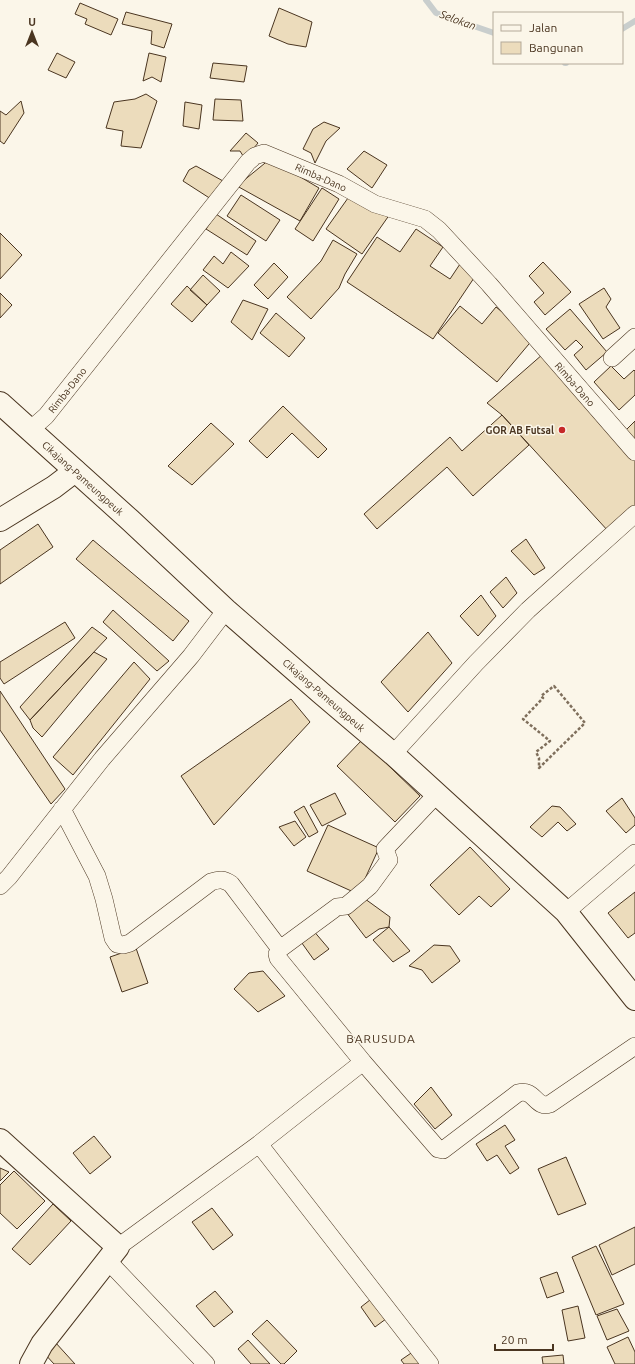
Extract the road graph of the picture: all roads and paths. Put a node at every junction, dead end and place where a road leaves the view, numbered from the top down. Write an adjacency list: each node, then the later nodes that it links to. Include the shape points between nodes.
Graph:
1 (635, 337): 2 (street)
2 (612, 358)
3 (0, 403): 4 (main road, Cikajang-Pameungpeuk)
4 (30, 430): 5 (street, Rimba-Dano, via 46,416 248,162 264,153 338,184 375,204 425,219 439,230); 6 (main road, Cikajang-Pameungpeuk)
5 (635, 452)
6 (75, 471): 8 (main road); 9 (main road, Cikajang-Pameungpeuk)
7 (635, 514): 10 (street, via 528,610)
8 (0, 520)
9 (226, 610): 10 (main road, Cikajang-Pameungpeuk); 13 (street, via 191,656)
10 (393, 754): 12 (main road, Cikajang-Pameungpeuk)
11 (539, 768): 11 (path, via 585,723 554,686 541,696 542,698 523,719 550,741 536,752)
12 (436, 794): 16 (main road, Cikajang-Pameungpeuk); 17 (street, via 384,849 389,860 370,886 346,906 337,907)
13 (62, 809): 15 (street); 17 (street, via 96,876 112,938 117,944 130,943 210,882 225,880 231,884)
14 (635, 853): 16 (street)
15 (0, 886)
16 (566, 912): 18 (main road, Cikajang-Pameungpeuk)
17 (280, 949): 20 (street, via 278,958)
18 (635, 999)
19 (635, 1046): 20 (street, via 550,1104 539,1103 527,1092 518,1093 443,1150 436,1148)
20 (363, 1062): 22 (street)
21 (0, 1140): 23 (main road)
22 (259, 1144): 23 (street); 26 (street)
23 (112, 1254): 24 (main road, via 42,1344); 25 (street)
24 (30, 1364)
25 (206, 1364)
26 (430, 1364)

